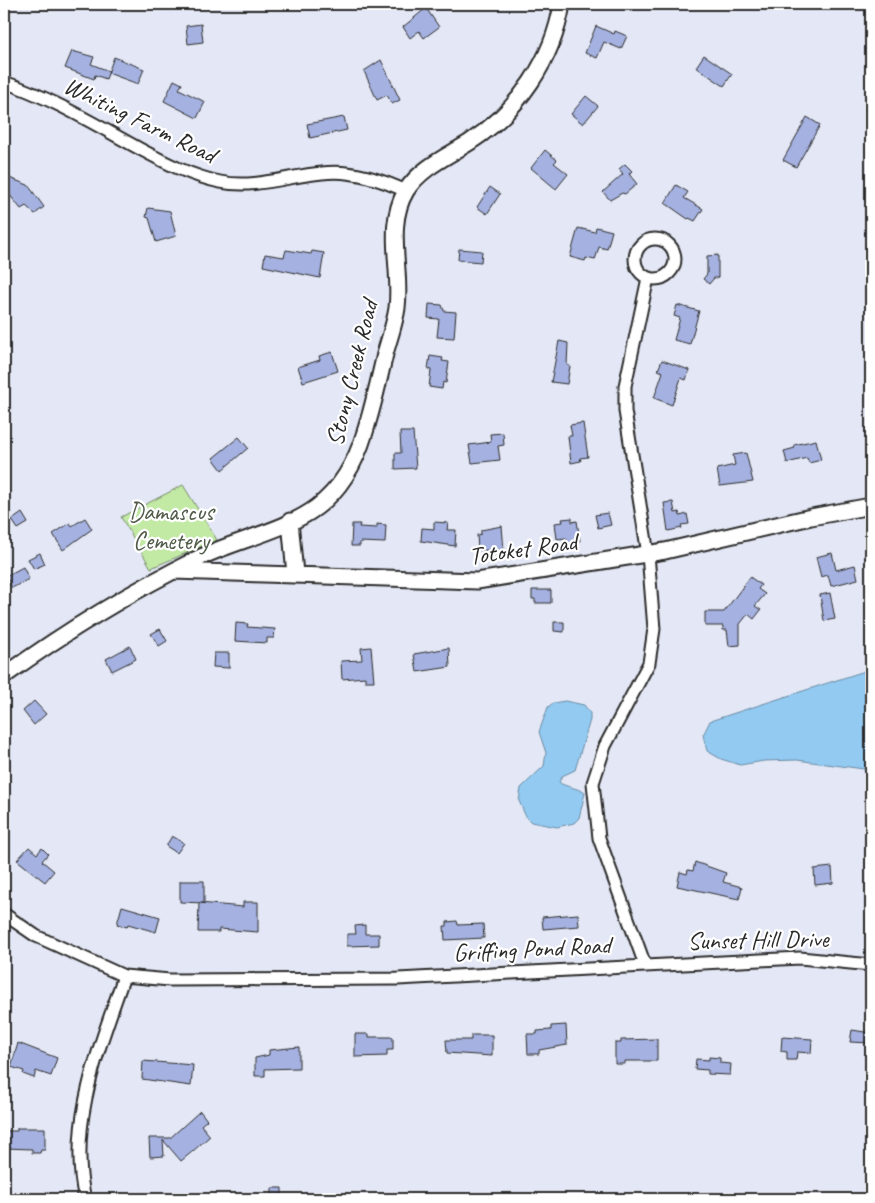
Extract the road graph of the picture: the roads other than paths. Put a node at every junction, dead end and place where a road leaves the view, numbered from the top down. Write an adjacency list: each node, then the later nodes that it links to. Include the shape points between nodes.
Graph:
1 (562, 4): 3 (main road, Stony Creek Road, via 548,55 536,76 501,117 474,140 421,173)
2 (4, 82): 3 (street, Whiting Farm Road, via 34,94 194,176 235,184 256,184 322,172 341,172 382,180)
3 (406, 191): 6 (main road, Stony Creek Road, via 395,230 397,307 365,433 354,464 341,483 316,507)
4 (648, 278): 7 (street, Griffing Pond Road, via 625,386 625,410)
5 (871, 506): 7 (main road, Totoket Road)
6 (290, 521): 8 (main road, Stony Creek Road, via 218,549); 9 (main road)
7 (648, 554): 9 (main road, Totoket Road, via 477,581); 12 (street, Griffing Pond Road, via 655,618 649,664 605,746 593,783 599,838)
8 (174, 571): 9 (main road, Totoket Road); 10 (main road, Stony Creek Road)
9 (295, 574)
10 (4, 676)
11 (4, 914): 14 (street, Griffing Pond Road, via 36,936)
12 (645, 965): 13 (street, Sunset Hill Drive, via 800,958); 14 (street, Griffing Pond Road, via 398,979 170,980)
13 (871, 965)
14 (124, 976): 15 (street, via 89,1082 80,1134)
15 (85, 1199)

